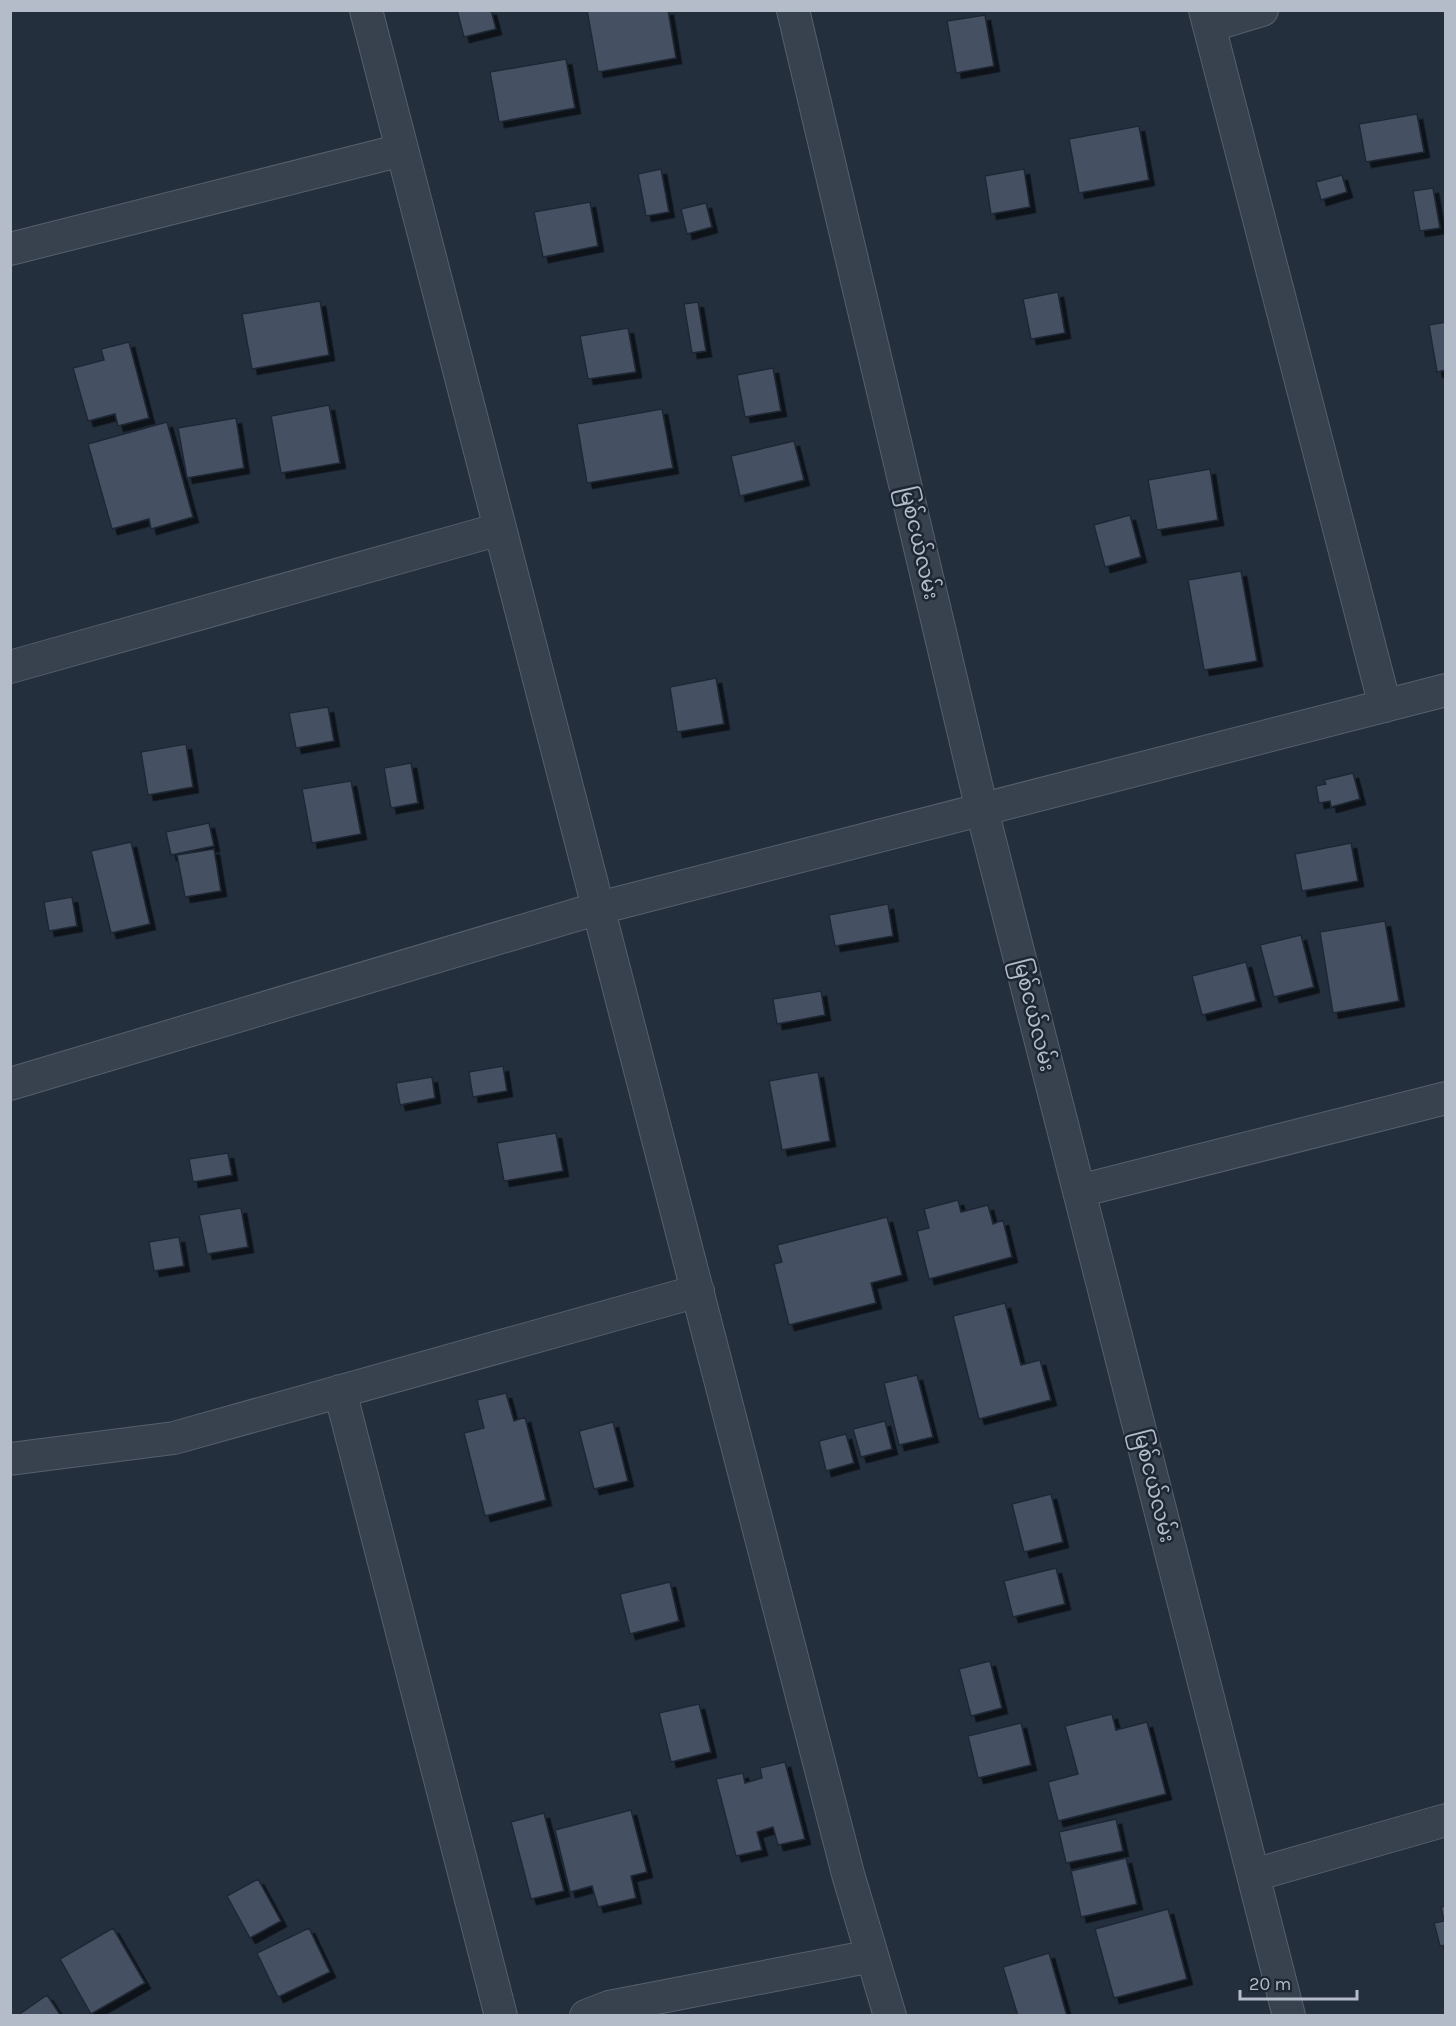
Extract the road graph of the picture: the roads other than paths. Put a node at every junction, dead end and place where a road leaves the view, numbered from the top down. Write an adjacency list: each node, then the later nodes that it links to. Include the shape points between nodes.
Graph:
1 (366, 10): 5 (street)
2 (793, 10): 11 (street, မြစ်ငယ်လမ်း)
3 (1262, 10): 4 (street)
4 (1207, 18): 10 (street)
5 (402, 150): 6 (street); 7 (street)
6 (10, 249)
7 (500, 529): 8 (street); 12 (street)
8 (10, 667)
9 (1446, 690): 10 (street)
10 (1385, 706): 11 (street)
11 (982, 810): 12 (street); 15 (street, မြစ်ငယ်လမ်း)
12 (599, 908): 13 (street); 16 (street)
13 (10, 1084)
14 (1446, 1098): 15 (street)
15 (1079, 1191): 20 (street, မြစ်ငယ်လမ်း)
16 (698, 1291): 17 (street); 21 (street)
17 (340, 1392): 18 (street, via 174,1438); 22 (street)
18 (10, 1459)
19 (1446, 1820): 20 (street)
20 (1254, 1875): 25 (street, မြစ်ငယ်လမ်း)
21 (872, 1956): 23 (street, via 609,2007); 24 (street)
22 (501, 2016)
23 (586, 2016)
24 (890, 2016)
25 (1289, 2016)

